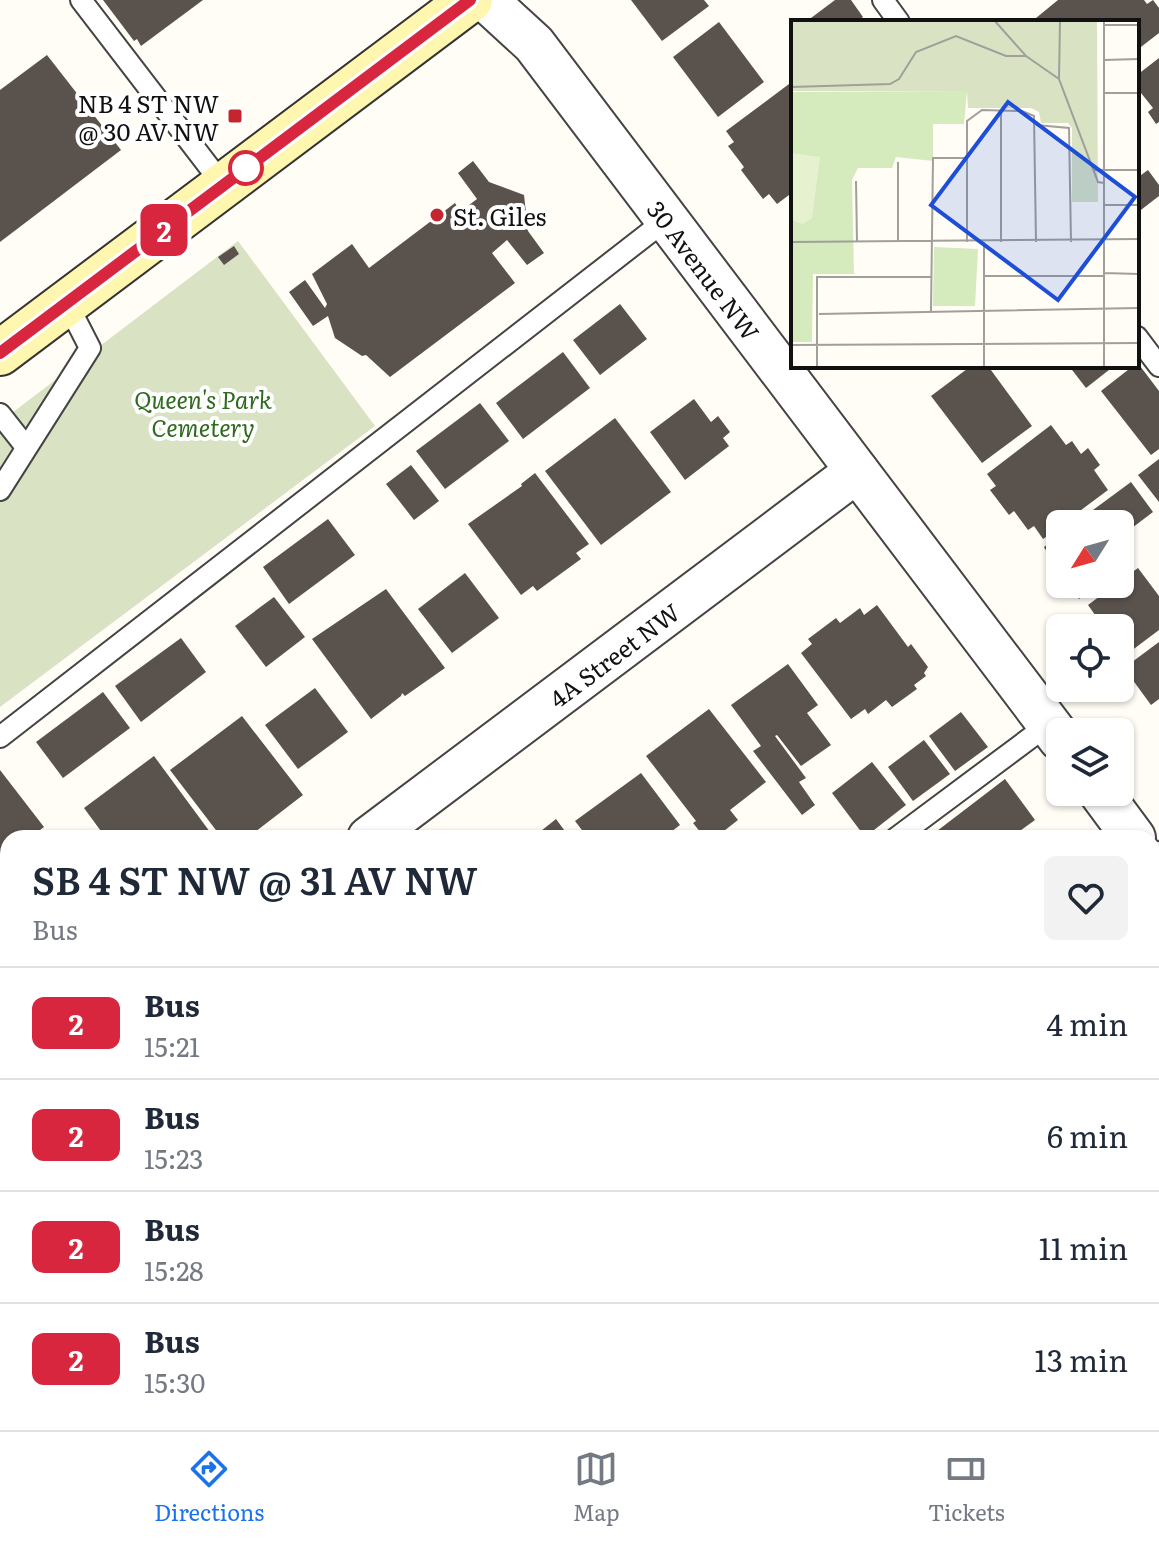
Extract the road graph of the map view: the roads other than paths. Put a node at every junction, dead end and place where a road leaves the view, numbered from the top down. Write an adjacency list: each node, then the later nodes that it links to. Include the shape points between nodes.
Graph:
1 (81, 0): 6 (lane)
2 (470, 0): 6 (main road)
3 (486, 0): 7 (street, 30 Avenue NW, via 534,44)
4 (883, 0): 5 (lane)
5 (898, 20)
6 (223, 185): 8 (main road)
7 (667, 219): 14 (street, 30 Avenue NW); 18 (lane)
8 (67, 303): 10 (main road); 13 (lane, via 90,348)
9 (1139, 340): 11 (lane)
10 (0, 353)
11 (1159, 366)
12 (0, 414): 13 (lane)
13 (26, 447): 15 (lane)
14 (857, 471): 16 (street, 30 Avenue NW); 20 (street, 4A Street NW)
15 (0, 490)
16 (1046, 720)
17 (1046, 736): 21 (lane)
18 (0, 737)
19 (1110, 806): 22 (street)
20 (380, 830)
21 (908, 830)
22 (1128, 830)

